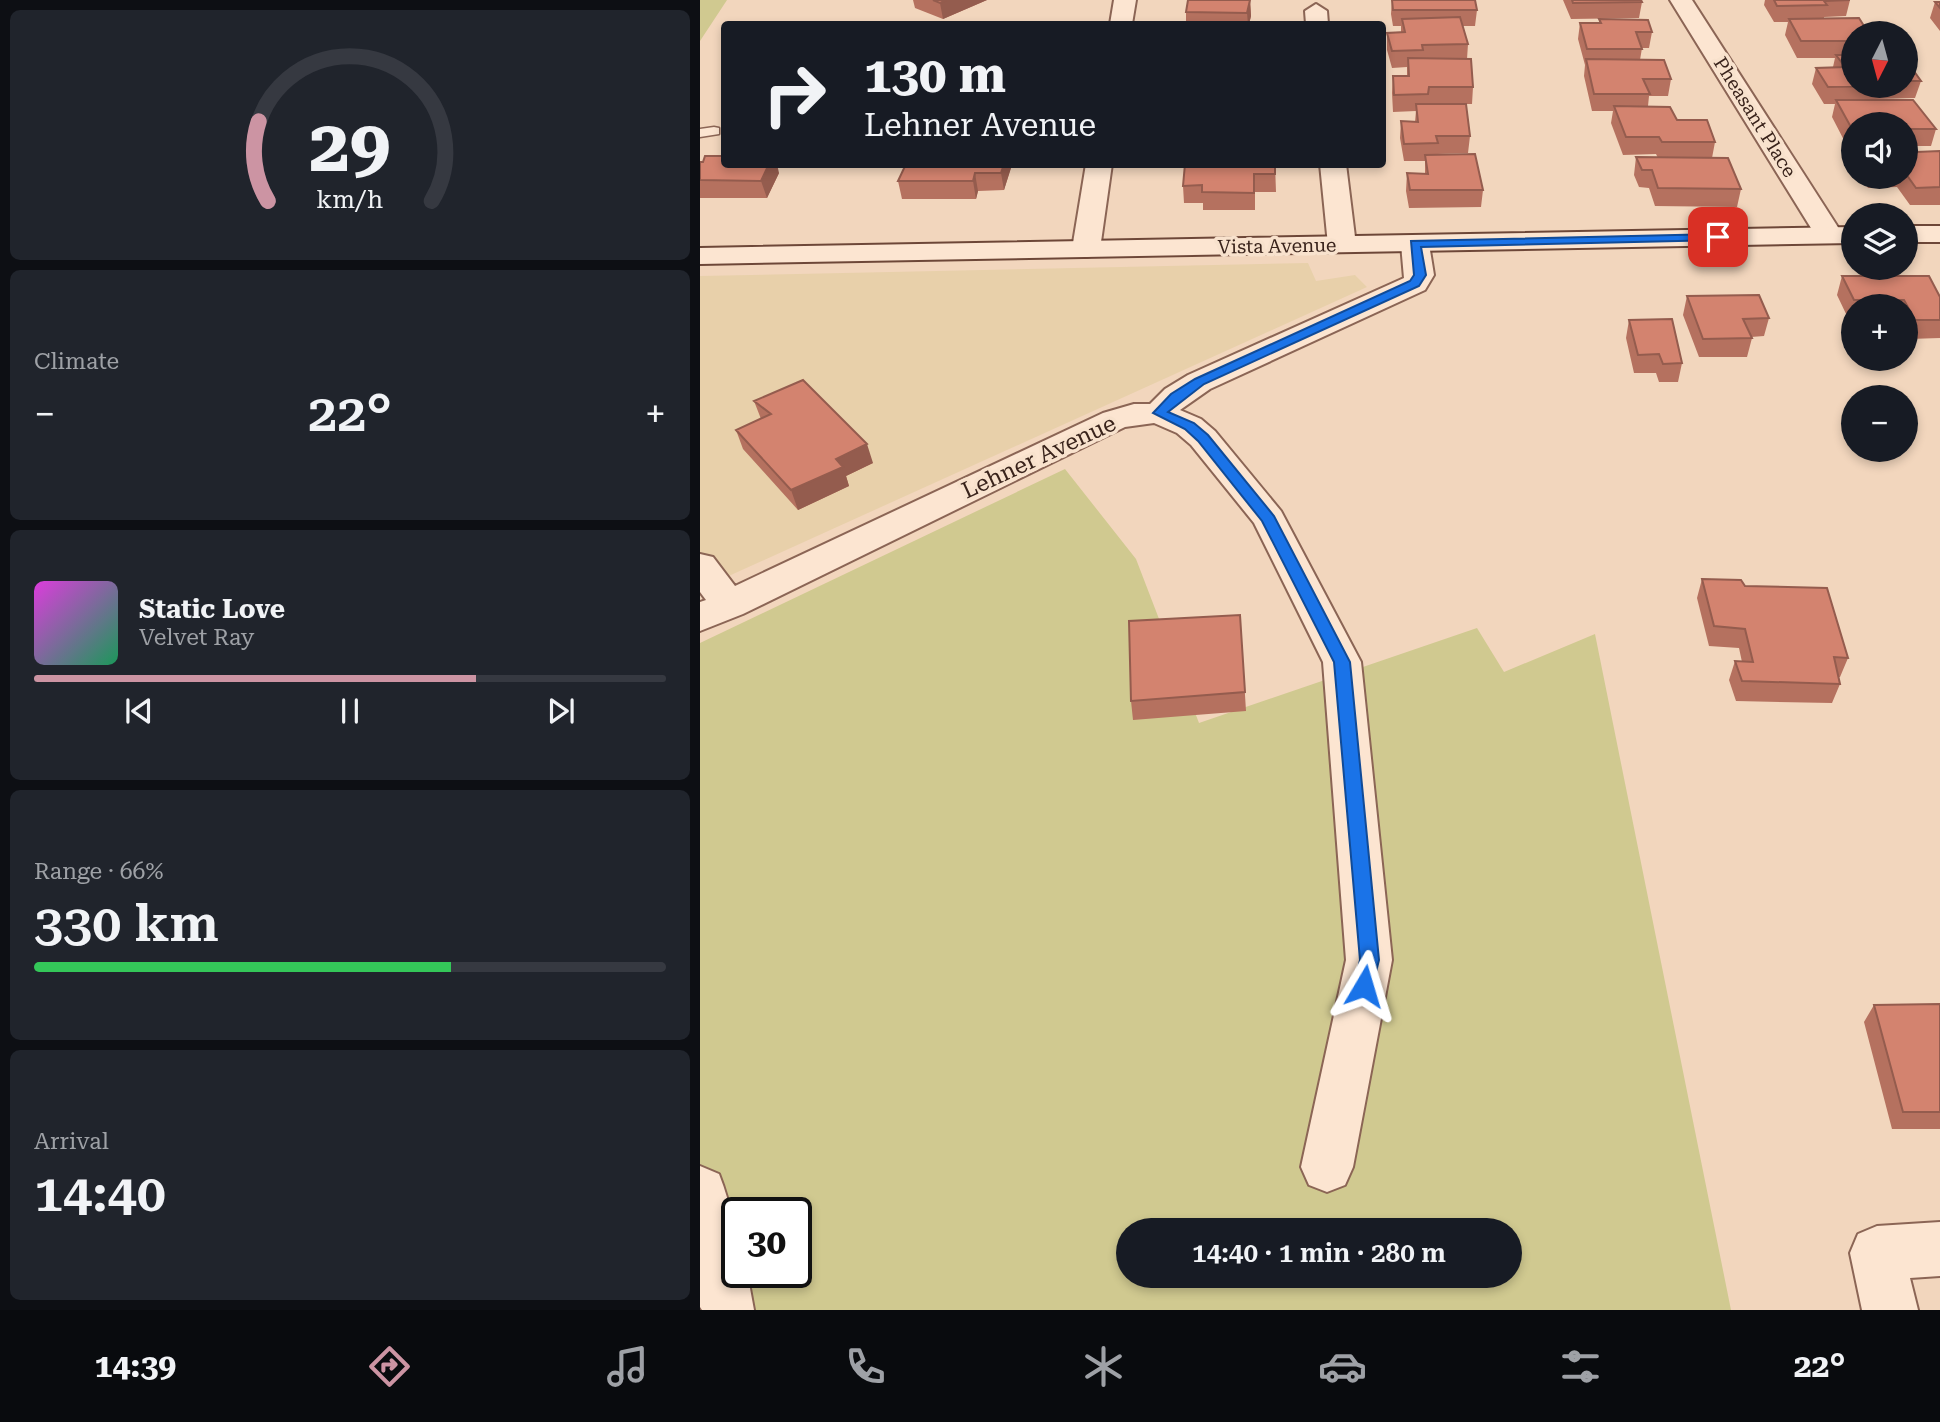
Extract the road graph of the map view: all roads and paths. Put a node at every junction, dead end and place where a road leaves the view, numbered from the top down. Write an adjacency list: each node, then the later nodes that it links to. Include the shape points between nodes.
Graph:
1 (1125, 0): 3 (street)
2 (1681, 0): 8 (street, Pheasant Place)
3 (1122, 21)
4 (1098, 168): 11 (street)
5 (1333, 168): 10 (street)
6 (1918, 234): 7 (street)
7 (1940, 234)
8 (1841, 235): 9 (street, Vista Avenue)
9 (1415, 244): 10 (street, Vista Avenue); 13 (street, via 1420,275 1415,284 1199,382)
10 (1342, 245): 11 (street, Vista Avenue)
11 (1086, 249): 12 (street, Vista Avenue)
12 (700, 257)
13 (1159, 413): 15 (street, Lehner Avenue, via 1114,420); 16 (street, via 1189,426 1203,438 1269,519 1342,662 1369,960)
14 (700, 566): 15 (street)
15 (715, 612)
16 (1327, 1167)
17 (700, 1192): 19 (street)
18 (1940, 1249): 20 (street, via 1877,1253)
19 (729, 1307)
20 (1891, 1310)

